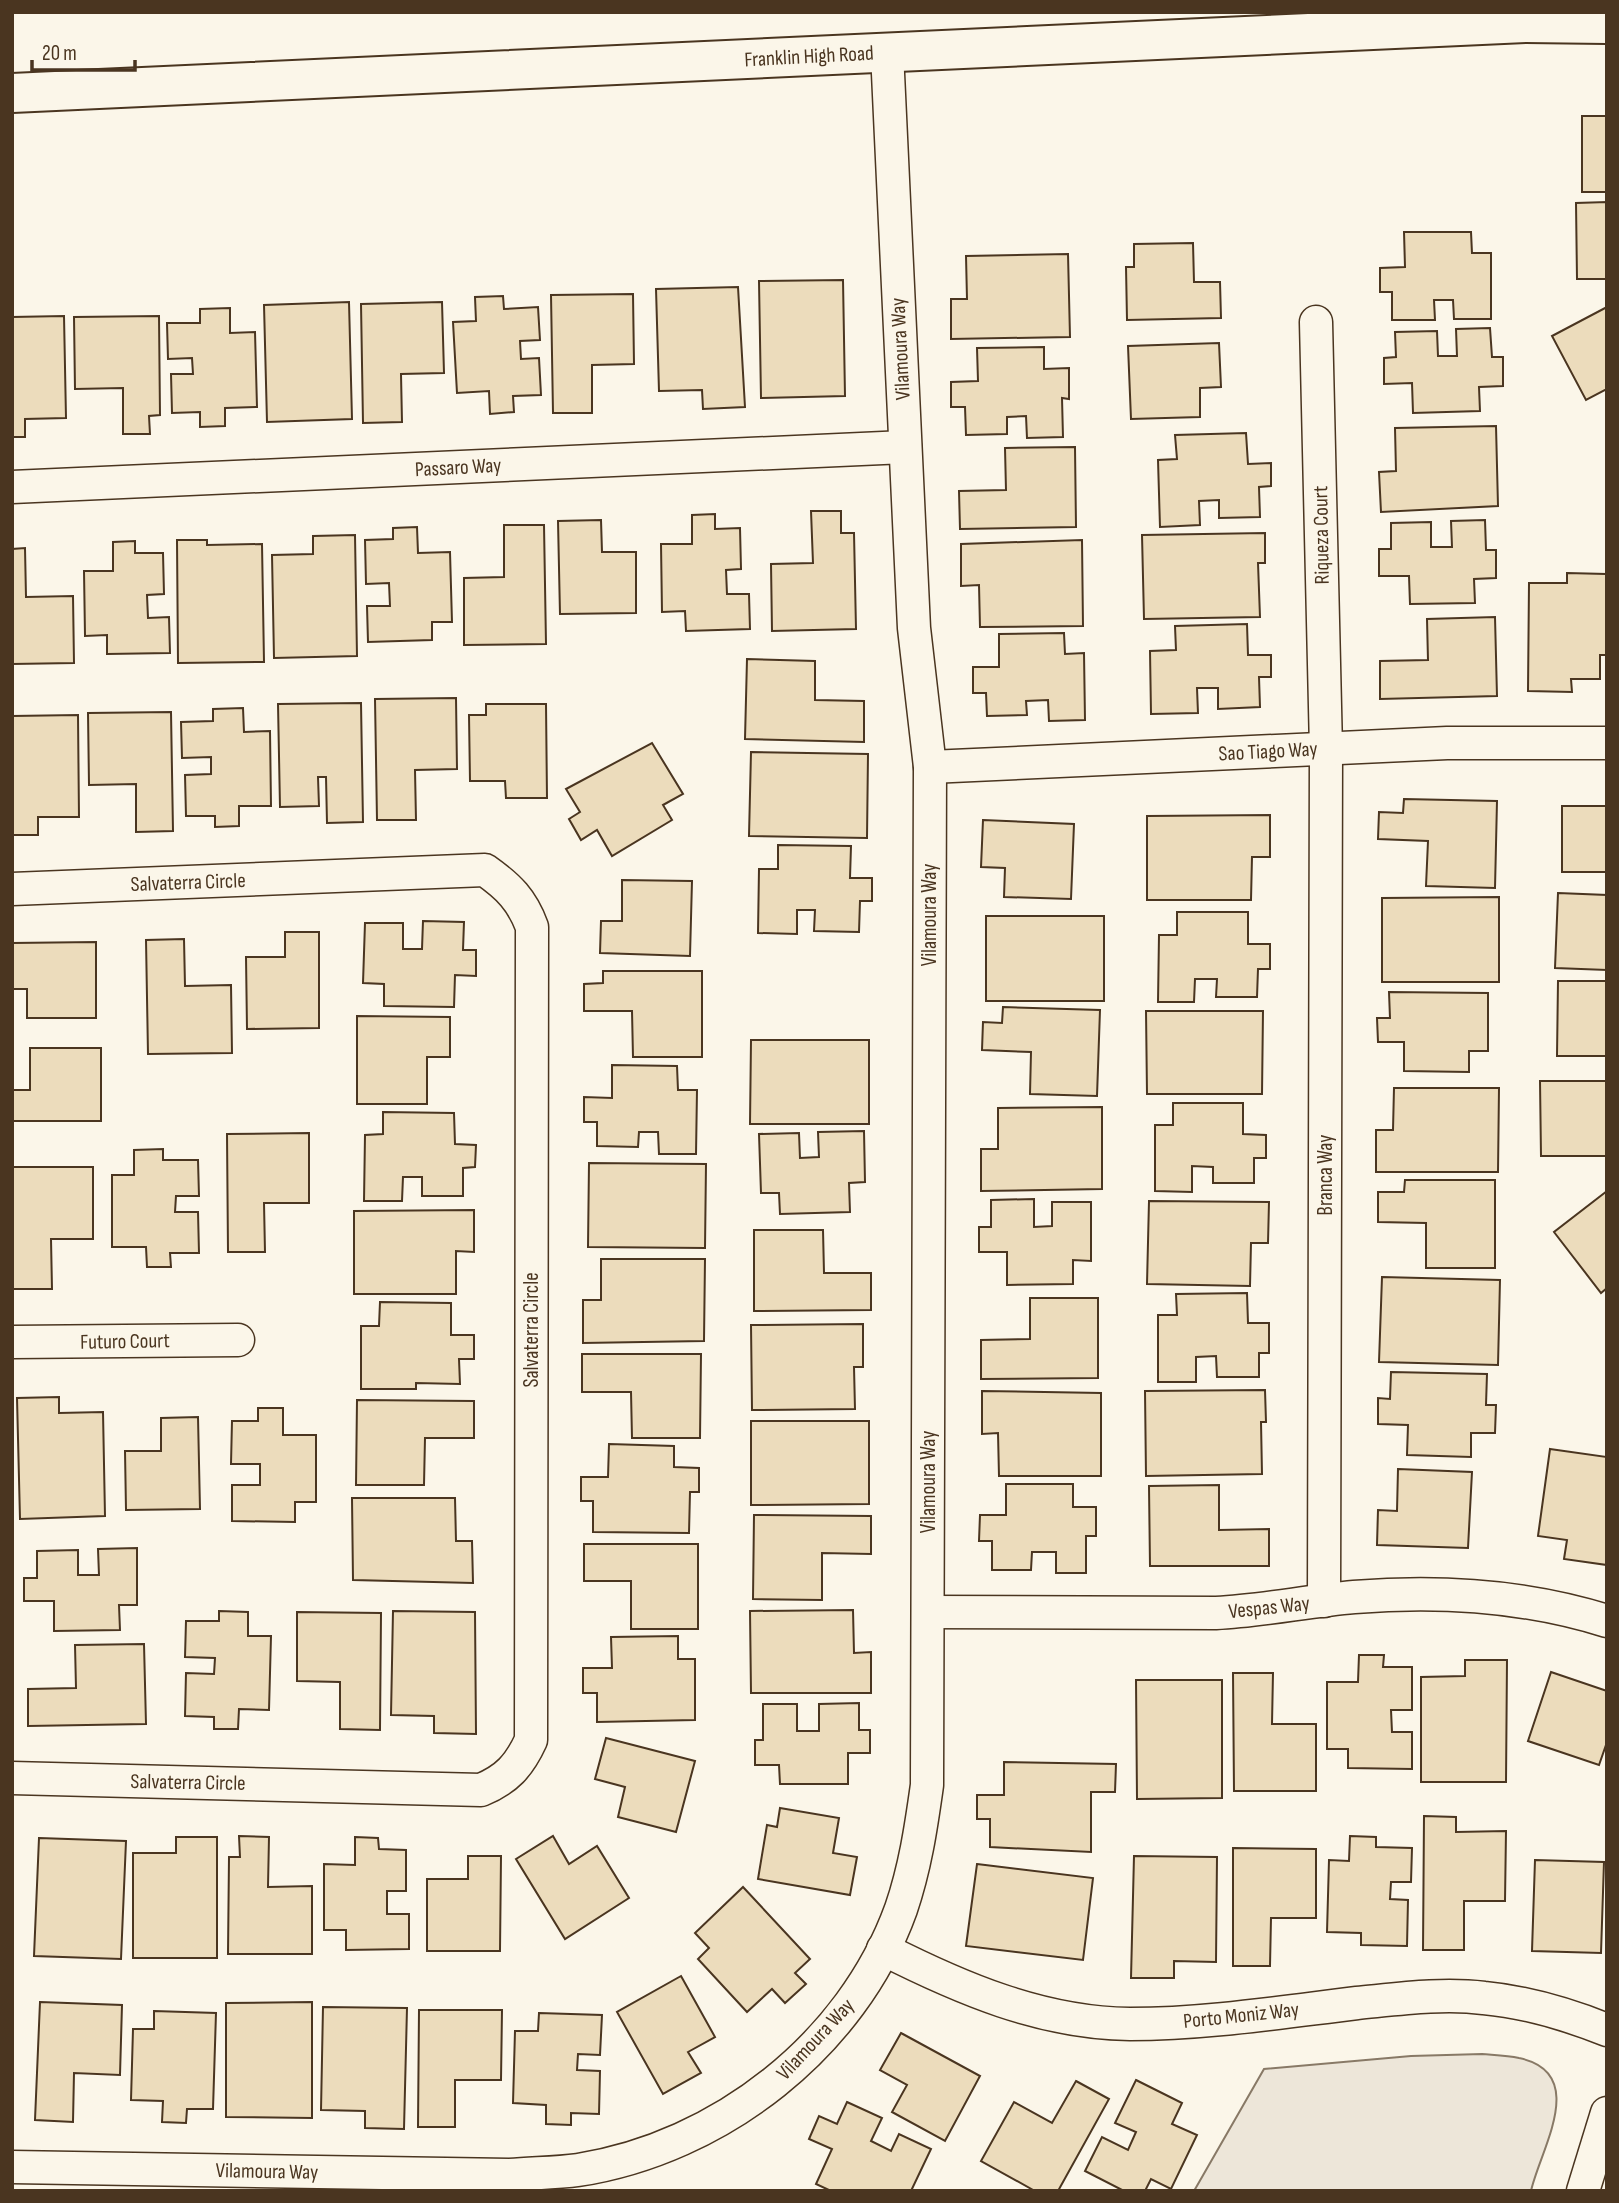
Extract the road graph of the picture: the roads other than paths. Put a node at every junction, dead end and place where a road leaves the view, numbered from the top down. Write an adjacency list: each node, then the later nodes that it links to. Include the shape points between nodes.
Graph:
1 (1526, 18): 2 (street, Franklin High Road); 3 (street, Franklin High Road)
2 (1607, 24)
3 (887, 52): 4 (street, Franklin High Road); 6 (street, Vilamoura Way)
4 (12, 93)
5 (1316, 322): 9 (street, Riqueza Court)
6 (905, 447): 7 (street, Passaro Way); 10 (street, Vilamoura Way, via 914,628)
7 (12, 487)
8 (1607, 743): 9 (street, Sao Tiago Way)
9 (1326, 749): 10 (street, Sao Tiago Way); 14 (street, Branca Way)
10 (930, 767): 15 (street, Vilamoura Way)
11 (12, 889): 17 (street, Salvaterra Circle, via 485,870 510,888 524,906 531,927 531,1740 522,1760 505,1780 481,1790)
12 (238, 1340): 13 (street, Futuro Court)
13 (12, 1342)
14 (1324, 1601): 15 (street, Vespas Way, via 1216,1613); 16 (street, Vespas Way, via 1425,1593 1471,1595 1573,1610)
15 (928, 1612): 18 (street, Vilamoura Way, via 927,1785 919,1849)
16 (1607, 1620)
17 (12, 1778)
18 (883, 1949): 19 (street, Porto Moniz Way, via 950,1983 1082,2020 1128,2024 1197,2021 1423,1996 1482,1997 1540,2007); 21 (street, Vilamoura Way, via 833,2026 784,2075 709,2127 645,2154 579,2170 510,2175)
19 (1607, 2029)
20 (1607, 2113): 22 (street)
21 (12, 2167)
22 (1583, 2191)

